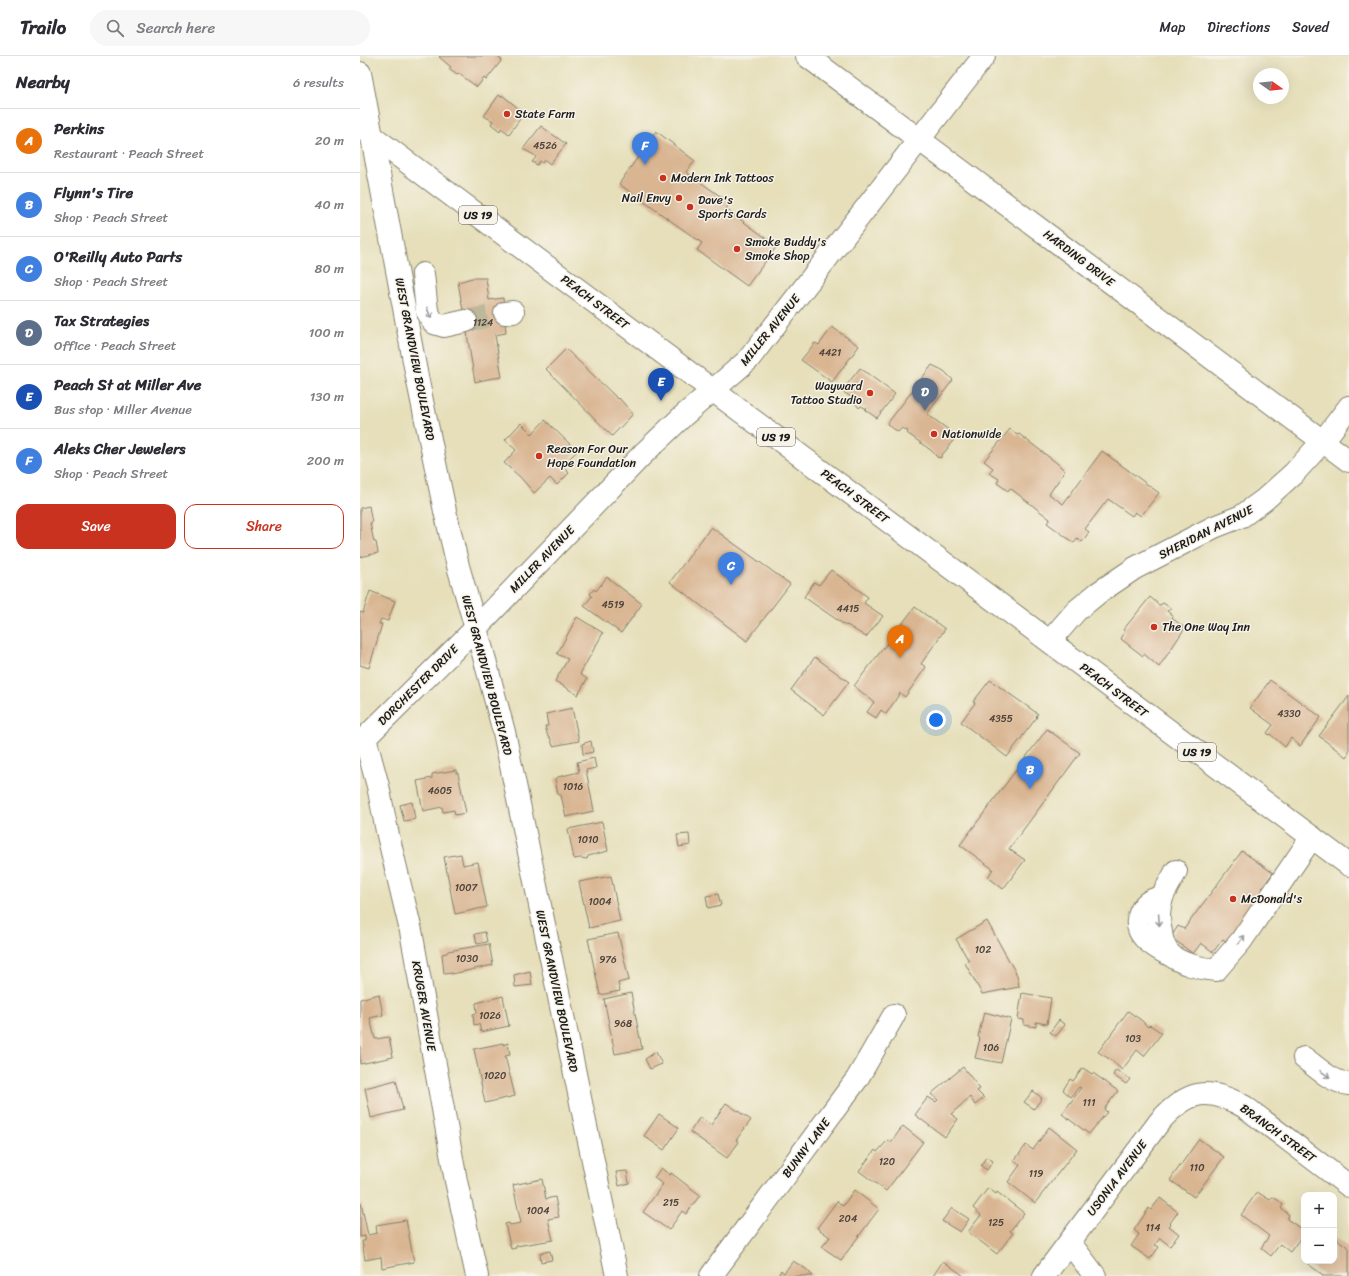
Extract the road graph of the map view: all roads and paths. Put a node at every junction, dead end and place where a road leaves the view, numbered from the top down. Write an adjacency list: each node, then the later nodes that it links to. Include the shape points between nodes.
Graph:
1 (807, 56): 5 (street, HARDING DRIVE)
2 (984, 56): 5 (street, MILLER AVENUE)
3 (360, 73): 4 (street, WEST GRANDVIEW BOULEVARD)
4 (366, 131): 8 (street, PEACH STREET / US 19); 12 (street, WEST GRANDVIEW BOULEVARD, via 442,496)
5 (920, 140): 8 (street, MILLER AVENUE, via 748,360); 10 (street, HARDING DRIVE)
6 (423, 274): 7 (street, one-way to 7, via 427,311 434,323 444,326)
7 (466, 321)
8 (712, 390): 12 (street, MILLER AVENUE, via 643,454); 13 (street, PEACH STREET / US 19)
9 (1349, 408): 10 (street, SHERIDAN AVENUE)
10 (1323, 441): 11 (street, HARDING DRIVE); 13 (street, SHERIDAN AVENUE, via 1294,473 1264,500 1242,516 1143,564 1104,589 1076,611)
11 (1349, 461)
12 (476, 628): 14 (street, DORCHESTER DRIVE); 25 (street, WEST GRANDVIEW BOULEVARD, via 504,732)
13 (1050, 642): 15 (street, PEACH STREET / US 19)
14 (363, 740): 24 (street, KRUGER AVENUE, via 378,786 411,931 456,1181)
15 (1312, 837): 16 (street, PEACH STREET / US 19); 17 (street, one-way to 15, via 1162,897 1159,911 1159,924 1165,947 1178,960 1216,970 1241,941)
16 (1349, 865)
17 (1176, 871)
18 (894, 1015): 26 (street, BUNNY LANE, via 857,1079)
19 (1304, 1058): 20 (street, one-way to 20, via 1326,1075 1340,1083)
20 (1349, 1084)
21 (1201, 1094): 22 (street, BRANCH STREET, via 1218,1095 1245,1107); 23 (street, USONIA AVENUE, via 1185,1099 1164,1117)
22 (1349, 1186)
23 (1070, 1243): 27 (street, USONIA AVENUE); 28 (street)
24 (477, 1276)
25 (616, 1276)
26 (711, 1276)
27 (1044, 1276)
28 (1095, 1276)

